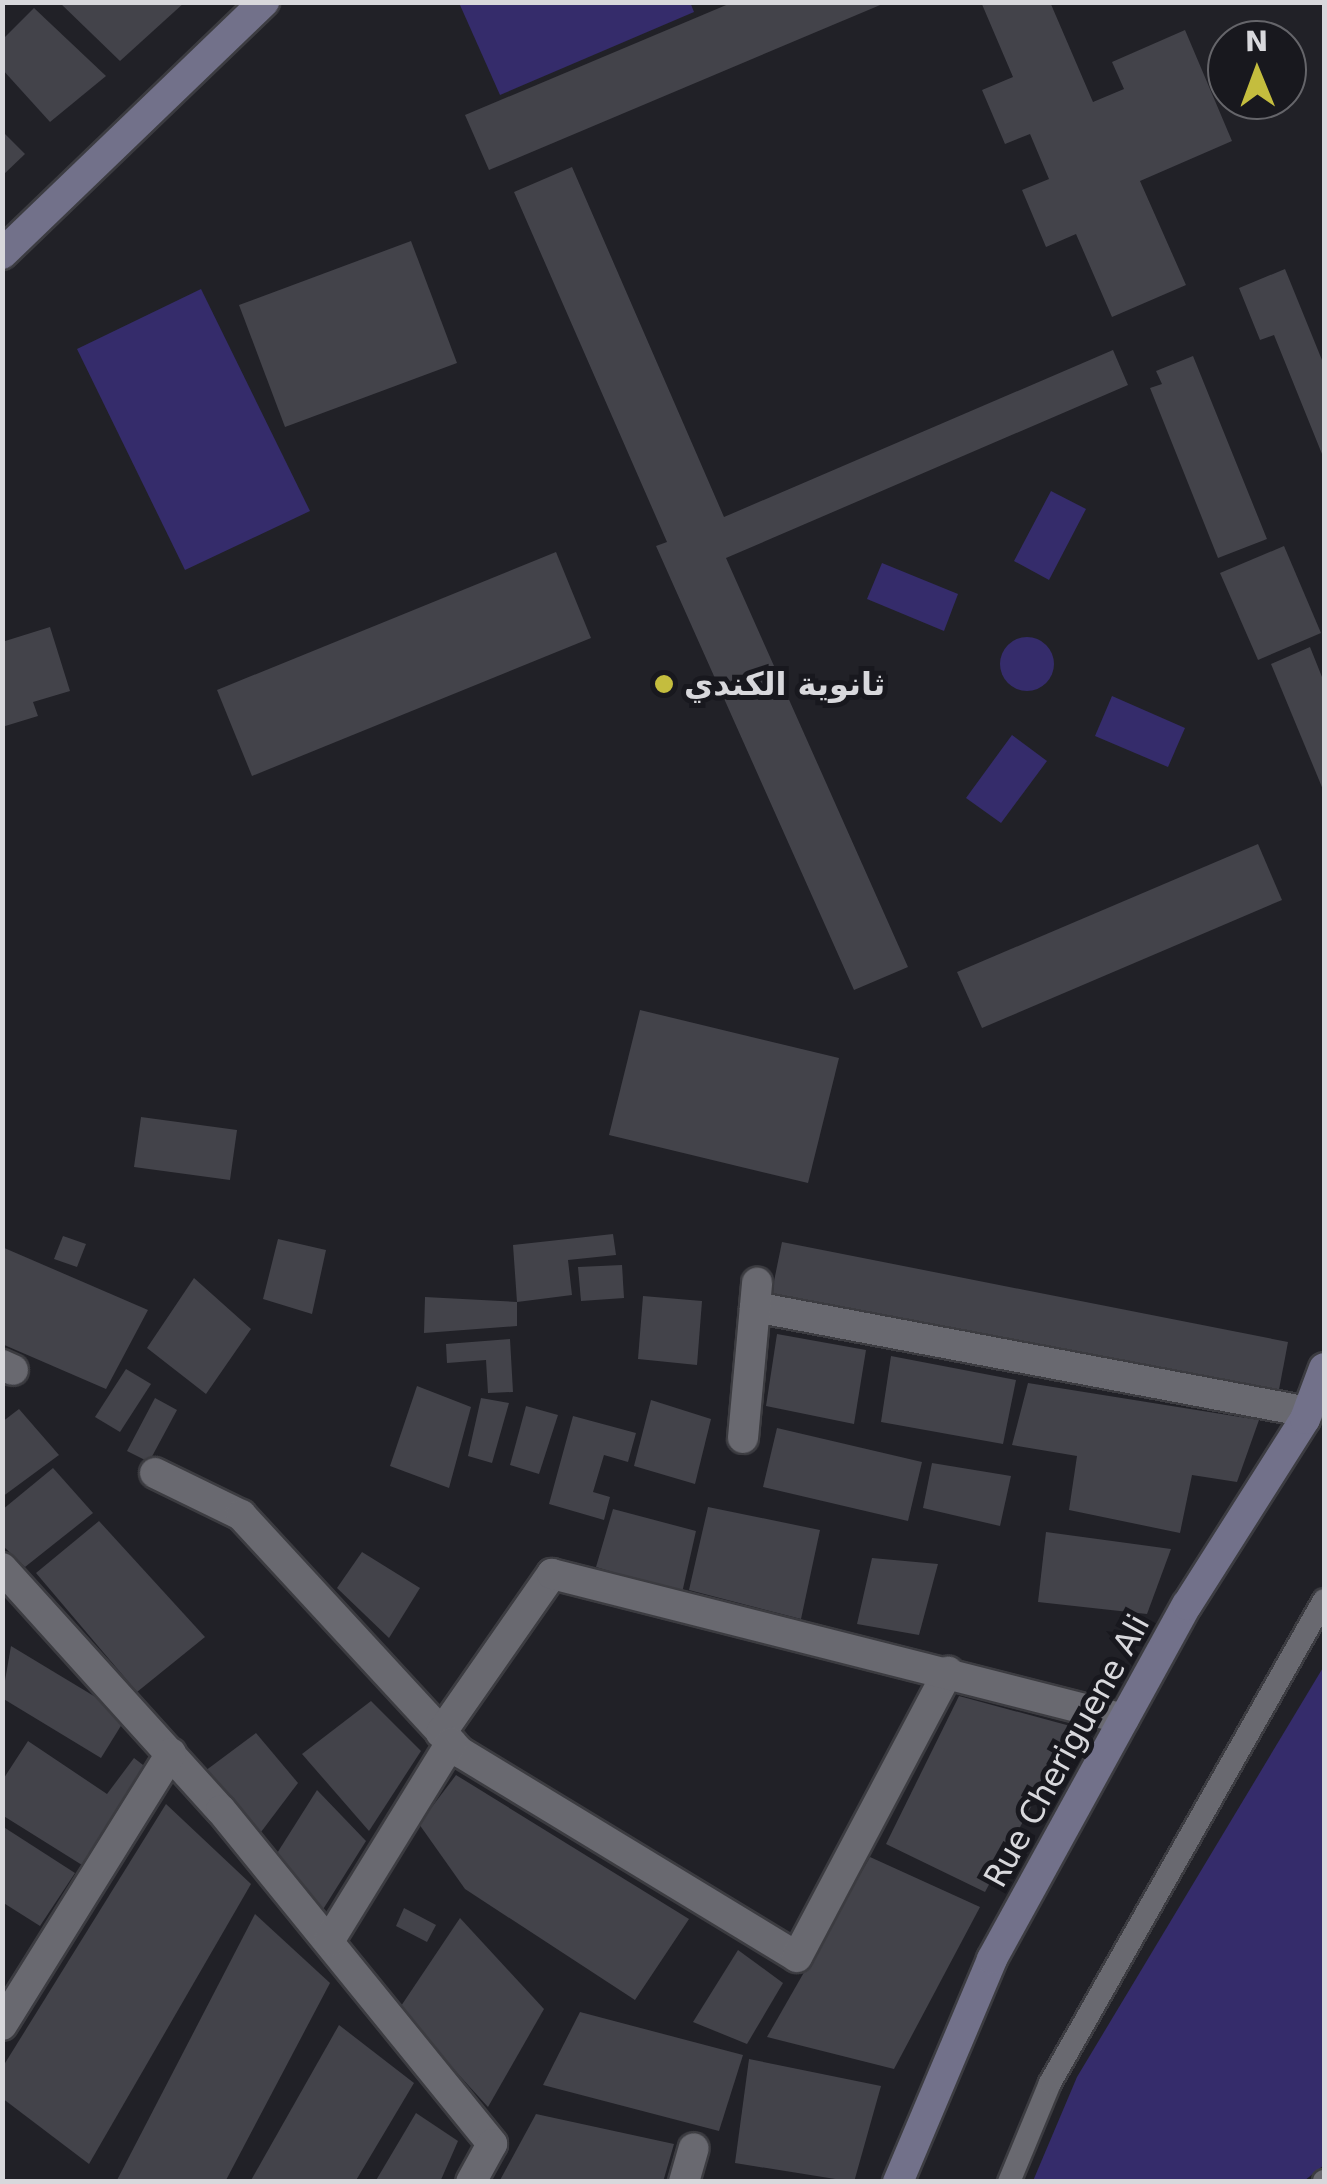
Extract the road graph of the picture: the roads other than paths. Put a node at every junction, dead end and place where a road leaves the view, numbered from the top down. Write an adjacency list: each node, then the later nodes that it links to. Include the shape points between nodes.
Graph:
1 (264, 2): 2 (main road)
2 (2, 254)
3 (1324, 1368): 4 (main road, Rue Cheriguene Ali)
4 (1308, 1412): 5 (street, via 756,1295); 10 (main road, Rue Cheriguene Ali)
5 (742, 1438)
6 (155, 1472): 11 (street, via 241,1514)
7 (2, 1568): 12 (street)
8 (1324, 1600): 19 (lane, via 1050,2083)
9 (948, 1672): 10 (street); 11 (street, via 552,1574); 11 (street, via 797,1957)
10 (1124, 1719): 18 (main road, Rue Cheriguene Ali, via 992,1959)
11 (446, 1738): 13 (street)
12 (171, 1753): 13 (street); 14 (street)
13 (328, 1941): 16 (street, via 492,2144)
14 (2, 2025)
15 (694, 2148): 17 (street)
16 (471, 2182)
17 (684, 2182)
18 (898, 2182)
19 (1010, 2182)

